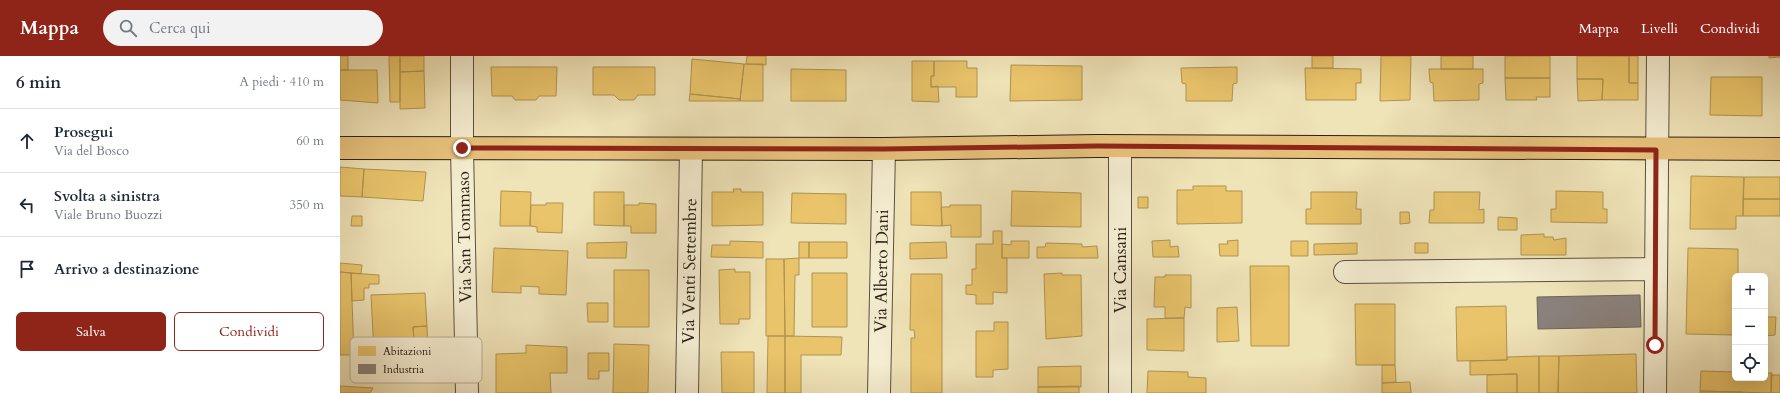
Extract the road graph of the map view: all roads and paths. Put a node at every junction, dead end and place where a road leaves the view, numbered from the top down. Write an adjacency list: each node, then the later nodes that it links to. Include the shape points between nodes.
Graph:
1 (462, 56): 5 (street, Via San Tommaso)
2 (1658, 56): 9 (street)
3 (1120, 147): 7 (main road); 9 (main road); 17 (street, Via Cansani)
4 (340, 148): 5 (main road)
5 (462, 148): 6 (main road); 12 (street, Via San Tommaso)
6 (691, 149): 7 (main road); 15 (street, Via Venti Settembre)
7 (884, 149): 16 (street, Via Alberto Dani)
8 (1780, 149): 9 (main road)
9 (1656, 150): 10 (street)
10 (1655, 269): 11 (street); 18 (street)
11 (1345, 272)
12 (466, 337)
13 (467, 383): 14 (street, Via San Tommaso)
14 (467, 393)
15 (687, 393)
16 (879, 393)
17 (1120, 393)
18 (1656, 393)

